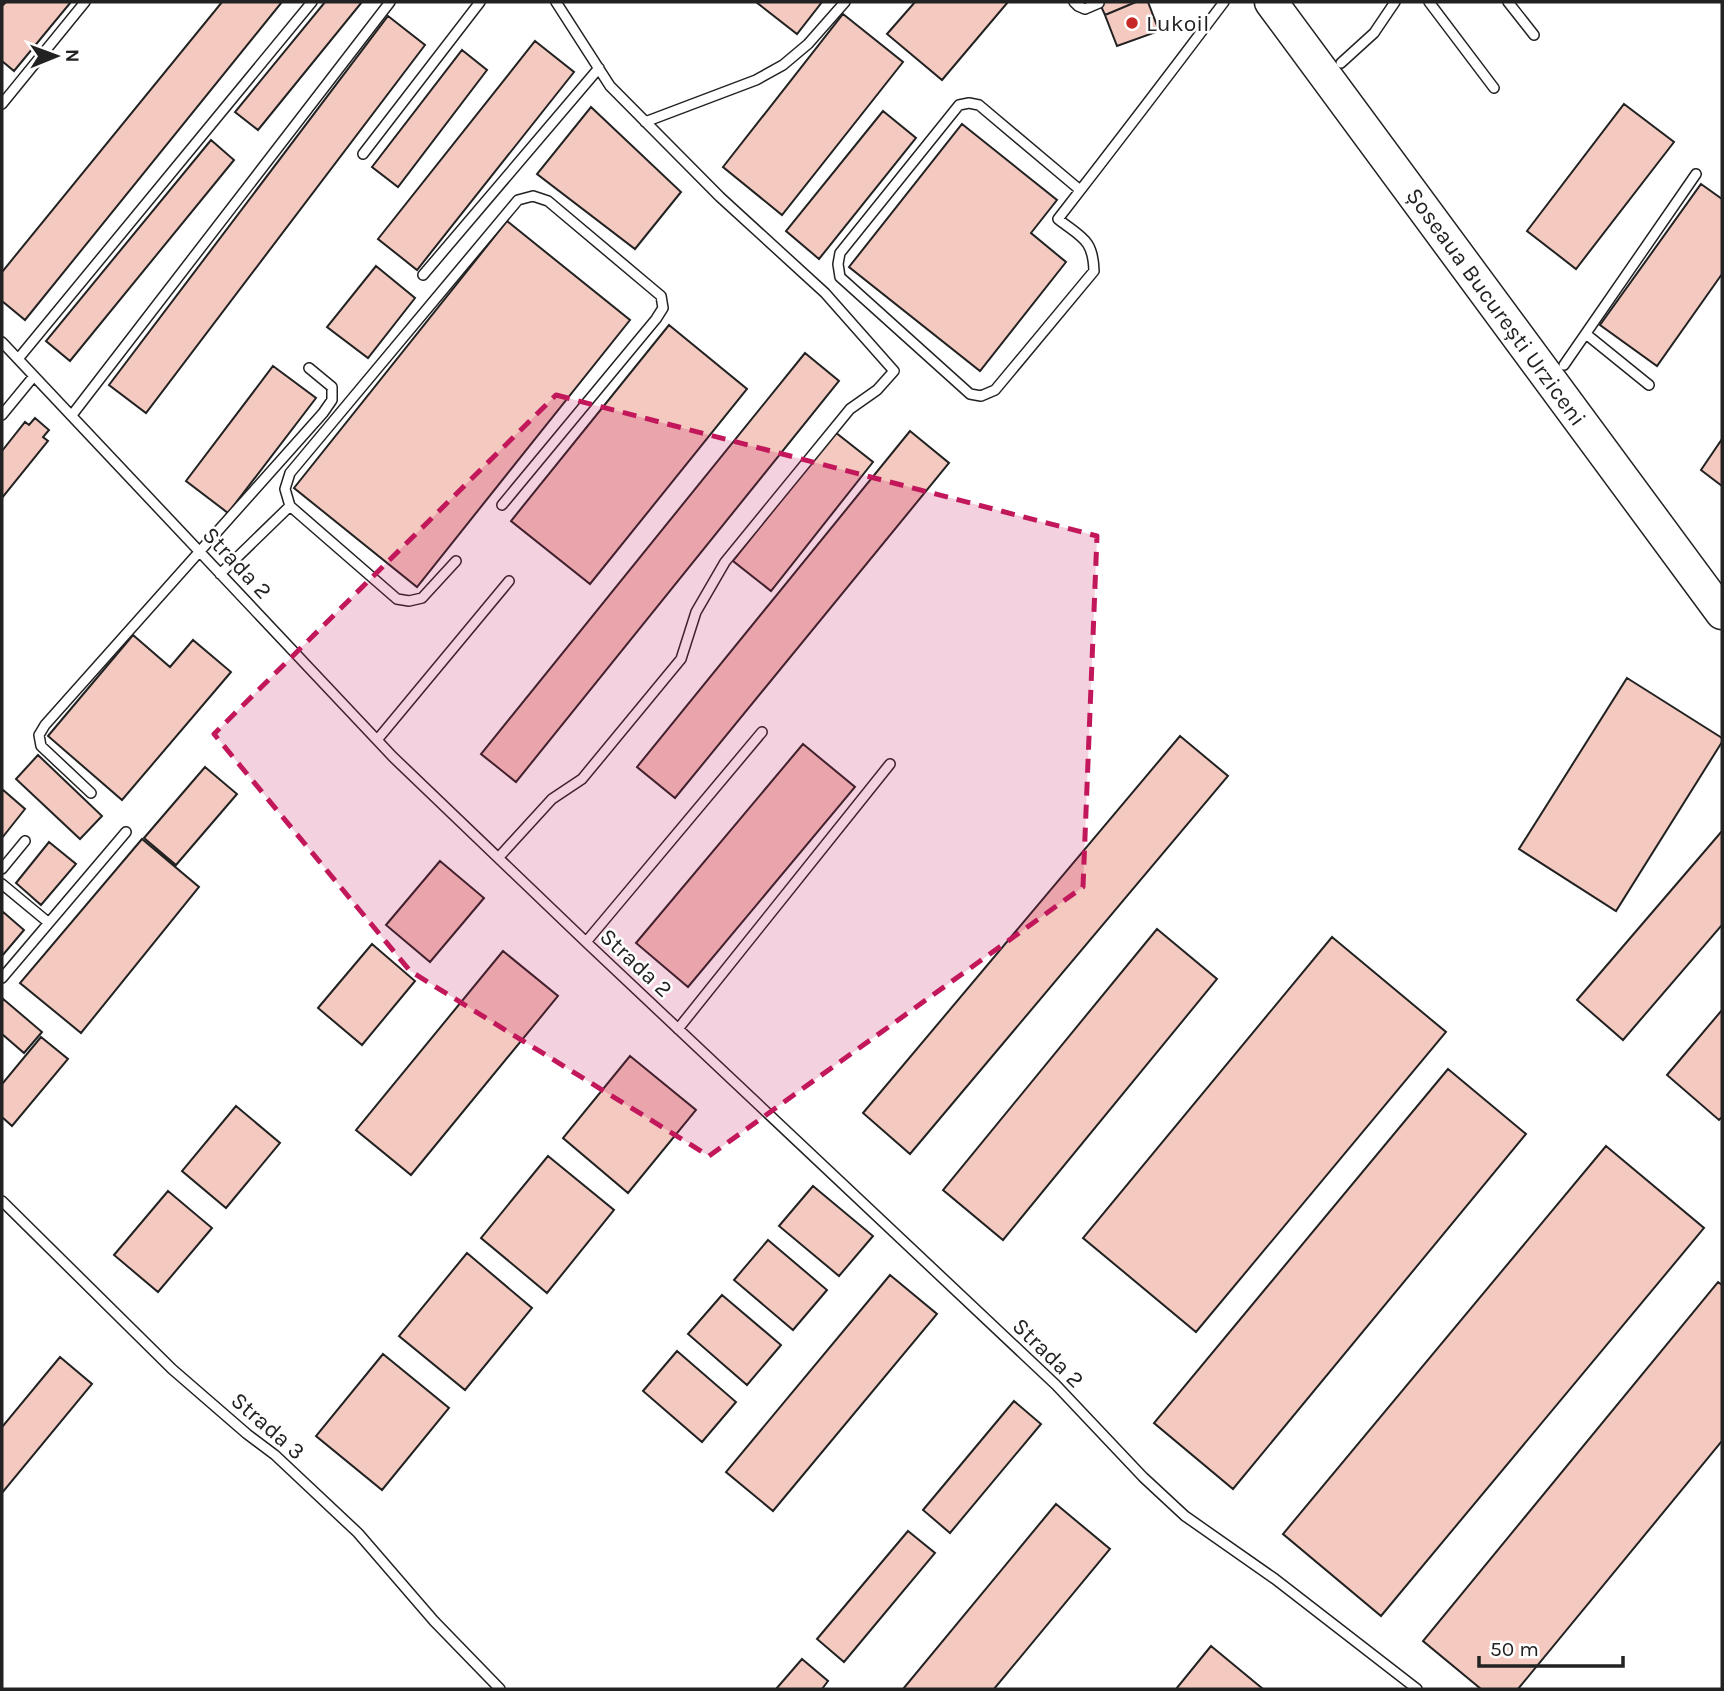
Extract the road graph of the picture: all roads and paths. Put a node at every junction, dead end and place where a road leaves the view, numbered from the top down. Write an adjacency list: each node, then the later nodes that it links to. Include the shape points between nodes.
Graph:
1 (85, 2): 19 (lane)
2 (312, 2): 27 (lane)
3 (390, 2): 33 (lane)
4 (480, 2): 21 (lane)
5 (556, 2): 17 (lane)
6 (845, 2): 20 (lane, via 783,65 756,80)
7 (1074, 2): 14 (lane, via 1085,9)
8 (1224, 2): 23 (lane)
9 (1271, 2): 41 (highway, Șoseaua București Urziceni)
10 (1297, 2): 16 (highway, Șoseaua București Urziceni)
11 (1395, 2): 16 (lane, via 1374,33)
12 (1429, 2): 18 (lane)
13 (1508, 2): 15 (lane)
14 (1100, 3)
15 (1534, 36)
16 (1341, 63): 28 (highway, Șoseaua București Urziceni)
17 (599, 68): 20 (lane); 24 (lane)
18 (1494, 88)
19 (2, 103)
20 (645, 122): 48 (lane, via 825,293 894,371 850,409 725,562 696,612 681,659 582,779 552,799)
21 (363, 154)
22 (1696, 174): 25 (lane)
23 (1080, 190): 23 (lane, via 1058,219 1089,244 1094,271 995,390 981,396 970,394 840,277 840,253 959,105 979,105)
24 (423, 275)
25 (1586, 334): 28 (lane); 31 (lane)
26 (2, 342): 27 (lane, Strada 2)
27 (18, 359): 30 (lane, Strada 2)
28 (1564, 366): 39 (highway, Șoseaua București Urziceni)
29 (309, 368): 36 (lane, via 332,387 332,400)
30 (34, 376): 32 (lane); 33 (lane, Strada 2)
31 (1649, 385)
32 (2, 415)
33 (72, 415): 36 (lane, Strada 2)
34 (502, 505): 35 (lane, via 663,308 661,296 548,201 533,196 518,200 290,473 285,489)
35 (290, 506): 37 (lane, via 397,599 422,598); 38 (lane)
36 (200, 552): 38 (lane, Strada 2); 45 (lane, via 39,735 41,746)
37 (456, 561)
38 (220, 573): 43 (lane, Strada 2)
39 (1722, 579)
40 (509, 581): 43 (lane)
41 (1722, 613)
42 (762, 732): 52 (lane)
43 (377, 740): 48 (lane, Strada 2)
44 (890, 764): 54 (lane)
45 (91, 793)
46 (126, 832): 51 (lane)
47 (25, 841): 49 (lane)
48 (499, 857): 52 (lane, Strada 2)
49 (2, 869)
50 (2, 884): 51 (lane)
51 (49, 923): 53 (lane)
52 (586, 942): 54 (lane, Strada 2)
53 (2, 978)
54 (678, 1029): 57 (lane, Strada 2, via 1056,1385 1185,1516)
55 (2, 1201): 56 (lane, Strada 3, via 172,1369 275,1455 358,1533)
56 (500, 1689)
57 (1417, 1689)

